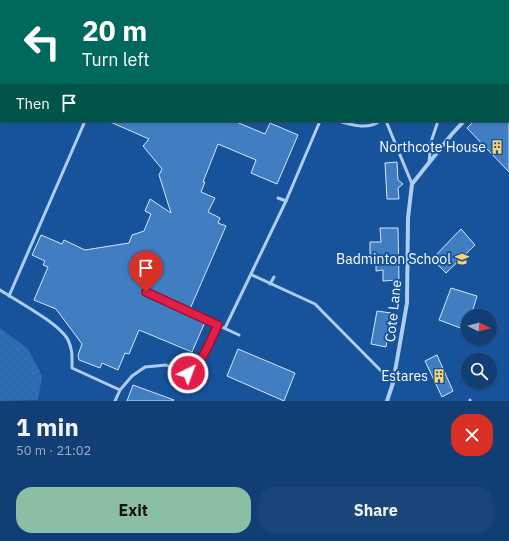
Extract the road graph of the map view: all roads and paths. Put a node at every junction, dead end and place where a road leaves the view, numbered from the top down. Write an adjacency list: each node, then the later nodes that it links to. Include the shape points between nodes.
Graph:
1 (85, 122): 17 (lane)
2 (320, 122): 11 (lane)
3 (342, 122): 4 (lane, via 362,126)
4 (376, 122)
5 (386, 122): 9 (lane)
6 (438, 122): 8 (lane, via 431,142)
7 (463, 122): 8 (street)
8 (429, 164): 9 (street)
9 (412, 184): 21 (street, Cote Lane, via 408,218 407,303)
10 (278, 198): 11 (lane)
11 (286, 201): 12 (lane)
12 (252, 275): 14 (lane); 19 (lane)
13 (274, 277): 14 (lane)
14 (270, 284): 21 (lane, via 315,304)
15 (0, 290): 17 (lane)
16 (146, 292): 18 (lane)
17 (9, 296): 22 (lane, via 58,328 68,339 72,351 72,368)
18 (218, 325): 19 (lane); 22 (lane, via 202,357 188,373 166,365 145,368 132,376)
19 (225, 328): 20 (lane)
20 (239, 336)
21 (393, 383): 24 (street, Cote Lane)
22 (120, 390): 23 (lane)
23 (115, 401)
24 (387, 401)

